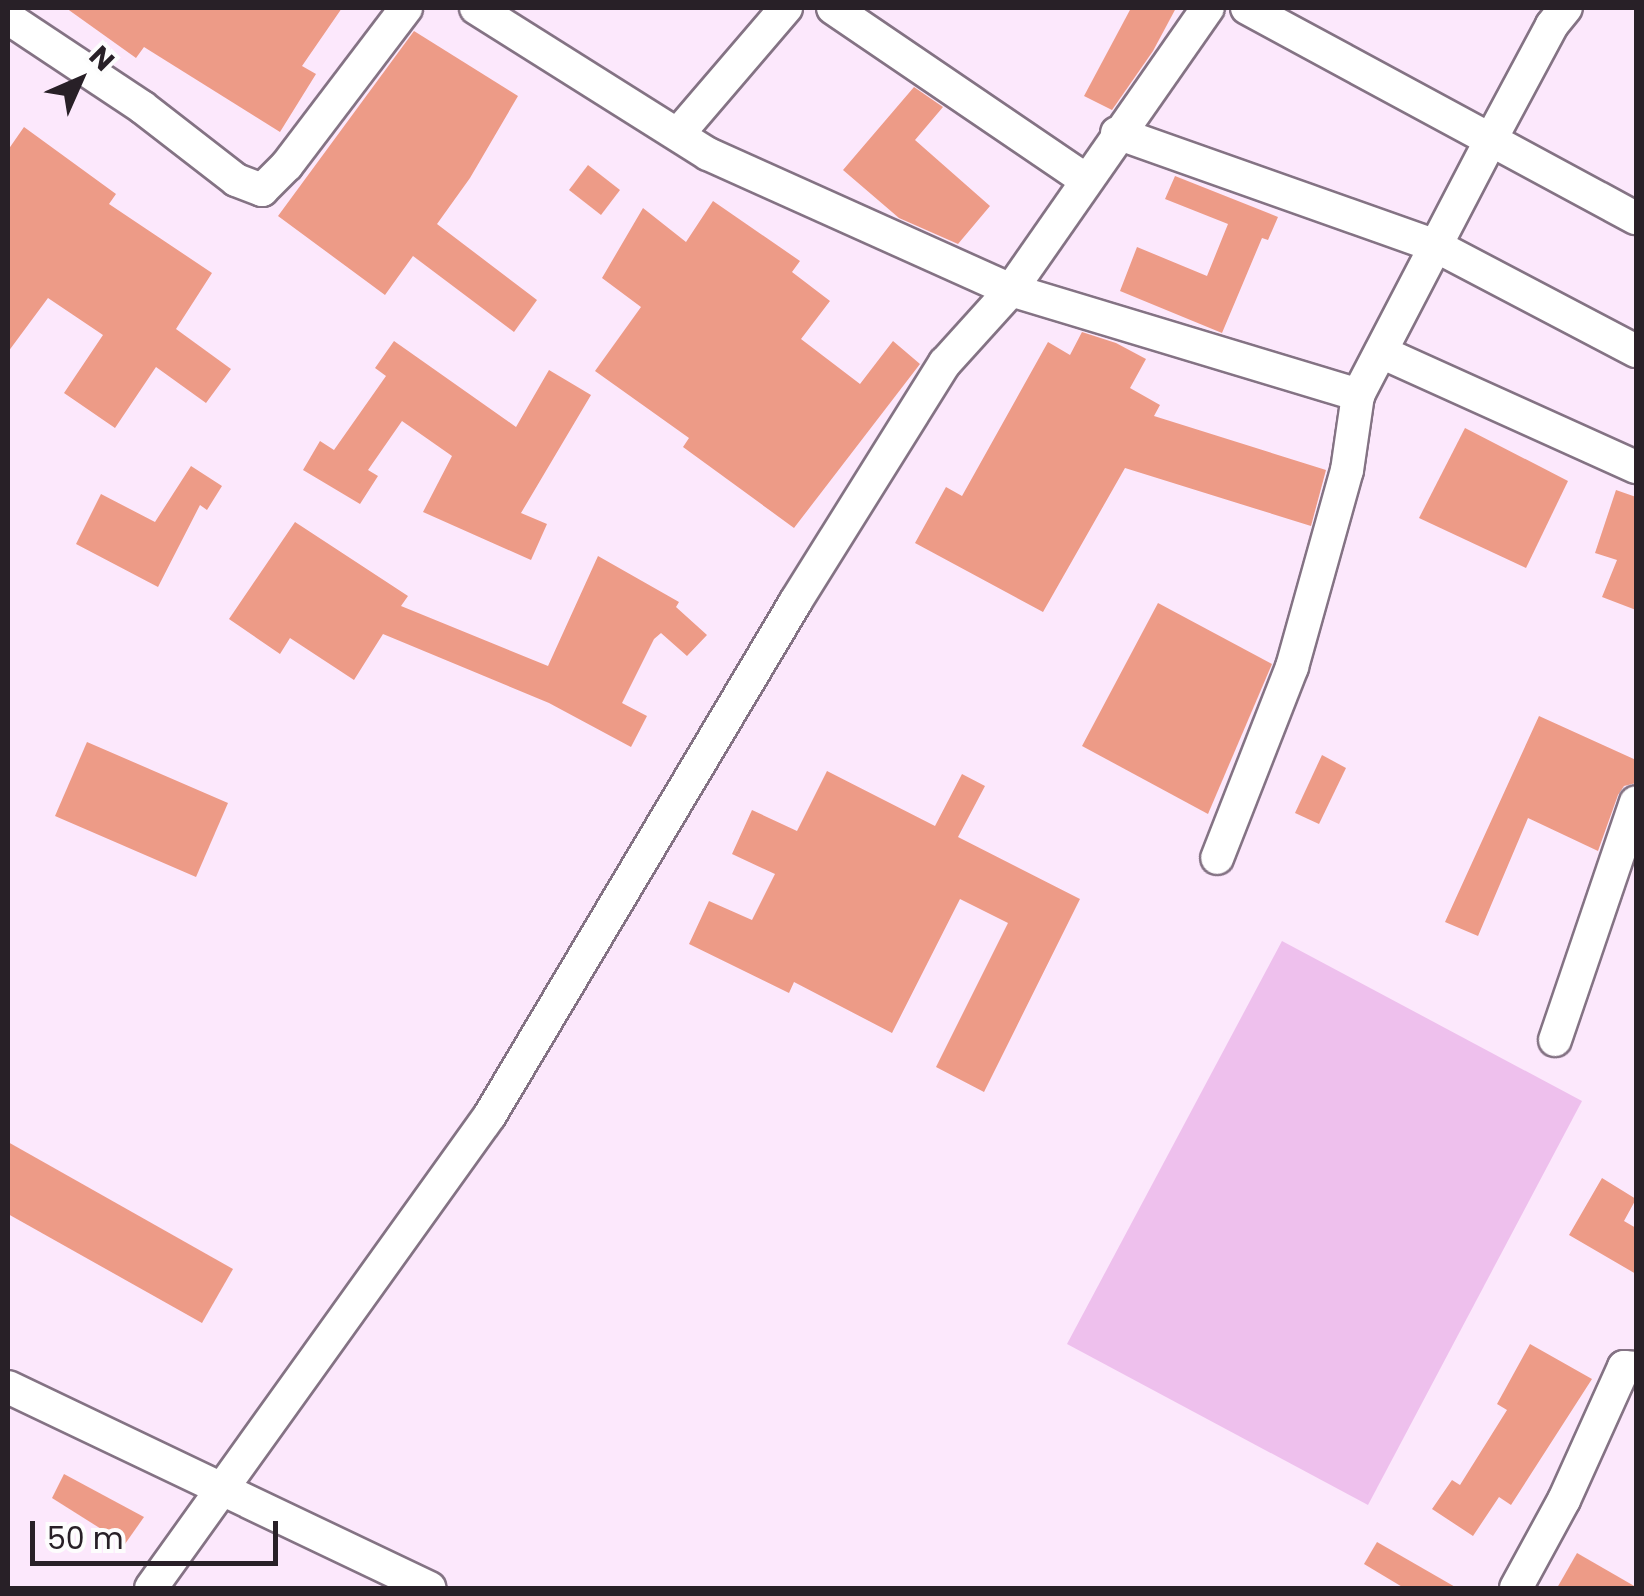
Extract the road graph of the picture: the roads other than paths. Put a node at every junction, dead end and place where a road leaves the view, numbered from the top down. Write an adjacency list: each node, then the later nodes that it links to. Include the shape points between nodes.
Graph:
1 (406, 8): 8 (street, via 262,190 236,180)
2 (476, 8): 10 (street)
3 (786, 8): 10 (street)
4 (833, 8): 12 (street)
5 (1208, 8): 9 (street)
6 (1247, 8): 11 (street)
7 (1549, 13): 11 (street)
8 (8, 18)
9 (1117, 133): 12 (street); 14 (street)
10 (678, 134): 15 (street, via 708,154)
11 (1491, 139): 13 (street); 14 (street)
12 (1085, 179): 15 (street)
13 (1636, 218)
14 (1436, 246): 16 (street); 17 (street)
15 (1011, 290): 18 (street); 25 (street, via 944,364 490,1115)
16 (1636, 351)
17 (1381, 352): 18 (street); 19 (street)
18 (1358, 395): 21 (street, via 1347,470 1292,666)
19 (1636, 466)
20 (1636, 802): 22 (street)
21 (1217, 858)
22 (1555, 1040)
23 (1636, 1368): 28 (street, via 1624,1367)
24 (8, 1387): 25 (street)
25 (222, 1492): 26 (street); 27 (street)
26 (151, 1588)
27 (430, 1588)
28 (1516, 1588)

